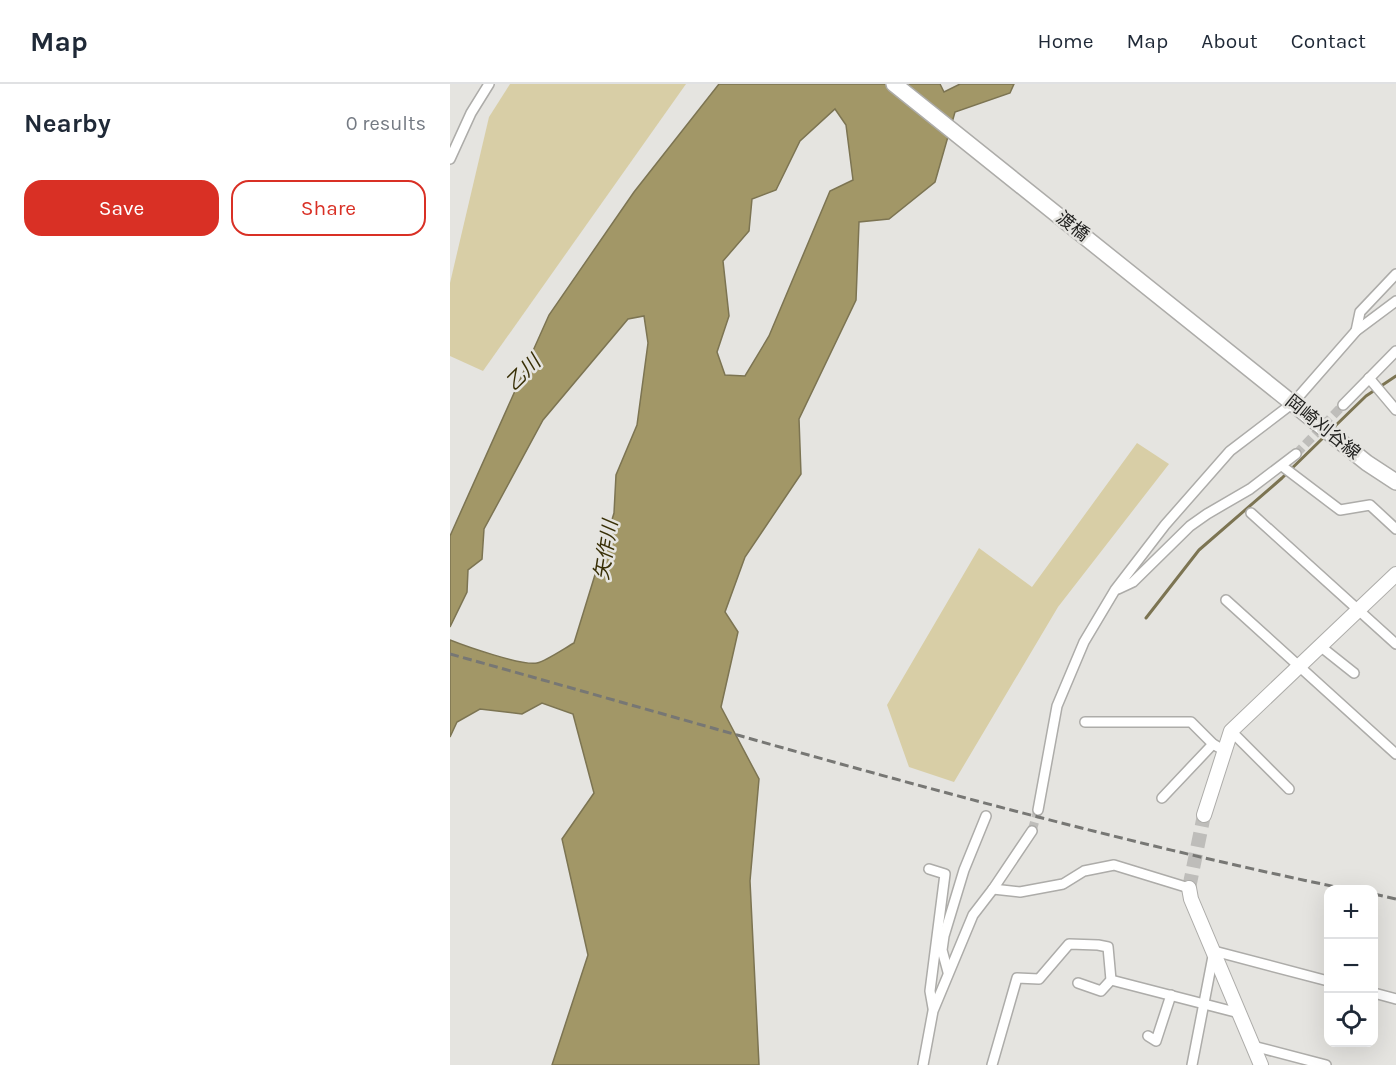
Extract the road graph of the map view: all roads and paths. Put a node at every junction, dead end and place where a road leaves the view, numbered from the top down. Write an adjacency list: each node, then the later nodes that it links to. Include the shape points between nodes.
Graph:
1 (489, 84): 3 (street)
2 (894, 84): 8 (main road, 渡橋)
3 (450, 159)
4 (1396, 274): 6 (street, via 1360,312)
5 (1396, 301): 6 (street)
6 (1356, 331): 10 (street)
7 (1396, 351): 9 (street)
8 (1252, 369): 10 (main road, 岡崎刈谷線)
9 (1369, 378): 11 (street); 12 (street)
10 (1293, 403): 15 (main road, 岡崎刈谷線); 19 (street, via 1230,451)
11 (1344, 405)
12 (1396, 410)
13 (1296, 454): 14 (street)
14 (1282, 466): 17 (street, via 1340,510 1370,505); 19 (street, via 1207,514 1132,582)
15 (1396, 482)
16 (1251, 513): 21 (street)
17 (1396, 529)
18 (1396, 574): 21 (street)
19 (1115, 590): 32 (street, via 1084,642 1057,706)
20 (1226, 600): 24 (street)
21 (1357, 610): 22 (street); 23 (street)
22 (1396, 644)
23 (1320, 646): 24 (street); 25 (street)
24 (1298, 667): 27 (street); 29 (street)
25 (1354, 673)
26 (1085, 722): 28 (street, via 1191,722)
27 (1231, 731): 28 (street); 30 (street)
28 (1219, 748): 31 (street); 33 (street)
29 (1396, 754)
30 (1288, 789)
31 (1162, 798)
32 (1038, 810)
33 (1204, 815)
34 (986, 816): 40 (street, via 944,936 942,950)
35 (1032, 831): 38 (street)
36 (929, 869): 48 (street, via 945,874 930,991)
37 (1189, 888): 38 (street, via 1114,865 1084,872 1063,884 1020,892); 39 (street)
38 (993, 889): 40 (street, via 972,915)
39 (1214, 951): 42 (street); 47 (street); 49 (street)
40 (948, 972): 48 (street)
41 (1111, 980): 43 (street, via 1101,991); 45 (street); 53 (street, via 1108,947 1069,944 1039,979 1017,978)
42 (1324, 980)
43 (1078, 983)
44 (1378, 994): 46 (street)
45 (1172, 995): 47 (street); 50 (street, via 1156,1041)
46 (1396, 999)
47 (1204, 1004): 49 (street); 54 (street)
48 (933, 1011): 52 (street)
49 (1239, 1013): 51 (street)
50 (1149, 1036)
51 (1253, 1046): 55 (street); 56 (street)
52 (923, 1065)
53 (993, 1065)
54 (1192, 1065)
55 (1261, 1065)
56 (1326, 1065)

